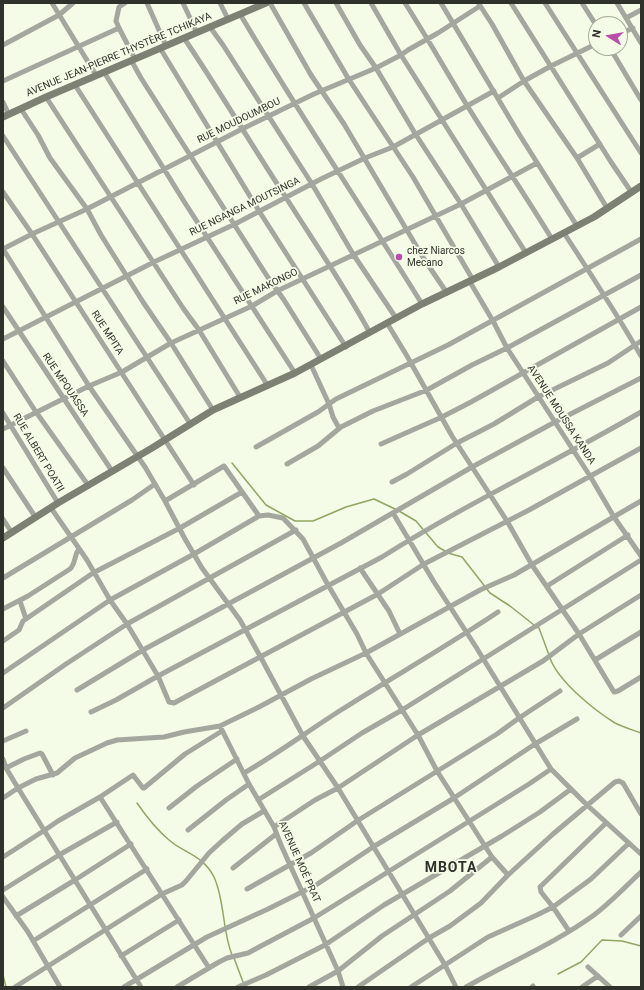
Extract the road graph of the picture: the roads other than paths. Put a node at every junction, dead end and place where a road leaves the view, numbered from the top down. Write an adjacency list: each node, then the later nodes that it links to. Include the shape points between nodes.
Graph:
1 (52, 3): 20 (street)
2 (73, 3): 20 (street)
3 (125, 3): 29 (street, via 119,7 116,21)
4 (147, 3): 38 (street)
5 (183, 3): 32 (street)
6 (220, 3): 25 (street)
7 (270, 3): 52 (street, via 292,44)
8 (304, 3): 48 (street, AVENUE MOUSSA KANDA)
9 (336, 3): 45 (street)
10 (371, 3): 41 (street)
11 (405, 3): 34 (street)
12 (441, 3): 27 (street)
13 (511, 3): 44 (street)
14 (545, 3): 40 (street)
15 (582, 3): 22 (street)
16 (617, 3): 23 (street)
17 (262, 4): 21 (street, AVENUE JEAN-PIERRE THYSTÈRE TCHIKAYA)
18 (479, 4): 27 (street, RUE MOUDOUMBOU); 50 (street)
19 (641, 10): 24 (street)
20 (59, 14): 36 (street); 37 (street)
21 (240, 14): 25 (street, AVENUE JEAN-PIERRE THYSTÈRE TCHIKAYA); 58 (street)
22 (590, 16)
23 (625, 16)
24 (628, 17)
25 (228, 19): 28 (street, AVENUE JEAN-PIERRE THYSTÈRE TCHIKAYA)
26 (628, 21): 30 (street)
27 (454, 23): 34 (street, RUE MOUDOUMBOU); 53 (street)
28 (210, 27): 32 (street, AVENUE JEAN-PIERRE THYSTÈRE TCHIKAYA); 62 (street)
29 (119, 28): 37 (street); 43 (street)
30 (633, 28): 31 (street); 35 (street)
31 (628, 30)
32 (196, 32): 33 (street, AVENUE JEAN-PIERRE THYSTÈRE TCHIKAYA)
33 (184, 38): 38 (street, AVENUE JEAN-PIERRE THYSTÈRE TCHIKAYA); 64 (street)
34 (428, 38): 41 (street, RUE MOUDOUMBOU); 59 (street)
35 (641, 43)
36 (3, 45)
37 (78, 46): 47 (street); 49 (street)
38 (163, 47): 43 (street, AVENUE JEAN-PIERRE THYSTÈRE TCHIKAYA); 67 (street)
39 (588, 48): 40 (street)
40 (578, 53): 44 (street); 70 (street)
41 (401, 55): 45 (street, RUE MOUDOUMBOU); 63 (street)
42 (615, 56): 56 (street)
43 (133, 60): 46 (street, AVENUE JEAN-PIERRE THYSTÈRE TCHIKAYA); 71 (street, via 141,78)
44 (551, 66): 50 (street); 68 (street)
45 (376, 68): 48 (street, RUE MOUDOUMBOU); 65 (street)
46 (104, 72): 47 (street, AVENUE JEAN-PIERRE THYSTÈRE TCHIKAYA); 75 (street)
47 (96, 75): 51 (street, AVENUE JEAN-PIERRE THYSTÈRE TCHIKAYA)
48 (348, 78): 52 (street, RUE MOUDOUMBOU); 69 (street, AVENUE MOUSSA KANDA)
49 (3, 81)
50 (524, 81): 55 (street); 73 (street)
51 (75, 85): 54 (street, AVENUE JEAN-PIERRE THYSTÈRE TCHIKAYA); 78 (street)
52 (322, 90): 58 (street, RUE MOUDOUMBOU); 72 (street)
53 (494, 91): 55 (street); 59 (street, RUE NGANGA MOUTSINGA)
54 (46, 96): 60 (street, AVENUE JEAN-PIERRE THYSTÈRE TCHIKAYA); 84 (street)
55 (498, 98): 74 (street)
56 (641, 100)
57 (3, 102): 61 (street)
58 (295, 103): 62 (street, RUE MOUDOUMBOU); 76 (street)
59 (468, 107): 63 (street, RUE NGANGA MOUTSINGA); 77 (street)
60 (21, 109): 61 (street, AVENUE JEAN-PIERRE THYSTÈRE TCHIKAYA); 88 (street, via 50,158)
61 (6, 116)
62 (268, 116): 64 (street, RUE MOUDOUMBOU); 79 (street)
63 (443, 120): 65 (street, RUE NGANGA MOUTSINGA); 81 (street)
64 (242, 129): 67 (street, RUE MOUDOUMBOU); 85 (street)
65 (416, 135): 69 (street, RUE NGANGA MOUTSINGA); 86 (street)
66 (3, 136): 91 (street)
67 (217, 141): 71 (street, RUE MOUDOUMBOU); 89 (street)
68 (600, 144): 73 (street); 83 (street)
69 (393, 147): 72 (street, RUE NGANGA MOUTSINGA); 90 (street, AVENUE MOUSSA KANDA)
70 (641, 153)
71 (190, 155): 75 (street, RUE MOUDOUMBOU); 92 (street)
72 (365, 158): 76 (street, RUE NGANGA MOUTSINGA); 94 (street)
73 (577, 158): 87 (street)
74 (538, 163): 77 (street, RUE MAKONGO); 93 (street)
75 (164, 170): 78 (street, RUE MOUDOUMBOU); 97 (street)
76 (338, 171): 79 (street, RUE NGANGA MOUTSINGA); 100 (street)
77 (513, 176): 81 (street, RUE MAKONGO); 98 (street)
78 (137, 183): 84 (street, RUE MOUDOUMBOU); 102 (street)
79 (312, 184): 85 (street, RUE NGANGA MOUTSINGA); 104 (street)
80 (641, 186): 83 (street)
81 (487, 190): 86 (street, RUE MAKONGO); 103 (street)
82 (3, 192): 96 (street, RUE MPITA)
83 (632, 193): 87 (street)
84 (112, 196): 88 (street, RUE MOUDOUMBOU); 105 (street)
85 (286, 198): 89 (street, RUE NGANGA MOUTSINGA); 106 (street)
86 (461, 204): 90 (street, RUE MAKONGO); 107 (street)
87 (607, 208): 93 (street)
88 (87, 209): 91 (street, RUE MOUDOUMBOU); 110 (street)
89 (260, 211): 92 (street, RUE NGANGA MOUTSINGA); 111 (street)
90 (435, 216): 94 (street, RUE MAKONGO); 112 (street, AVENUE MOUSSA KANDA)
91 (58, 223): 96 (street, RUE MOUDOUMBOU); 113 (street)
92 (234, 224): 97 (street, RUE NGANGA MOUTSINGA); 114 (street)
93 (578, 226): 95 (street)
94 (407, 229): 100 (street, RUE MAKONGO); 115 (street)
95 (564, 233): 98 (street); 108 (street)
96 (32, 234): 101 (street, RUE MOUDOUMBOU); 117 (street, RUE MPITA)
97 (207, 237): 102 (street, RUE NGANGA MOUTSINGA); 119 (street)
98 (552, 239): 103 (street)
99 (641, 239): 108 (street)
100 (383, 241): 104 (street, RUE MAKONGO); 118 (street)
101 (3, 249): 122 (street)
102 (180, 249): 105 (street, RUE NGANGA MOUTSINGA); 123 (street)
103 (526, 253): 107 (street)
104 (353, 254): 106 (street, RUE MAKONGO); 124 (street)
105 (154, 262): 110 (street, RUE NGANGA MOUTSINGA); 128 (street)
106 (330, 266): 111 (street, RUE MAKONGO); 130 (street)
107 (499, 267): 112 (street)
108 (587, 270): 116 (street); 126 (street)
109 (641, 275): 116 (street)
110 (128, 276): 113 (street, RUE NGANGA MOUTSINGA); 133 (street)
111 (303, 279): 114 (street, RUE MAKONGO); 135 (street)
112 (471, 281): 115 (street); 126 (street, AVENUE MOUSSA KANDA)
113 (102, 288): 117 (street, RUE NGANGA MOUTSINGA); 138 (street)
114 (277, 291): 119 (street, RUE MAKONGO); 139 (street)
115 (447, 293): 118 (street)
116 (604, 294): 125 (street); 136 (street)
117 (76, 302): 122 (street, RUE NGANGA MOUTSINGA); 143 (street, RUE MPITA)
118 (422, 304): 124 (street)
119 (252, 306): 123 (street, RUE MAKONGO); 144 (street)
120 (3, 307): 129 (street, RUE MPOUASSA)
121 (641, 307): 125 (street)
122 (47, 317): 129 (street, RUE NGANGA MOUTSINGA); 147 (street)
123 (224, 318): 128 (street, RUE MAKONGO); 148 (street)
124 (396, 318): 127 (street)
125 (620, 319): 134 (street); 145 (street)
126 (493, 321): 136 (street, AVENUE MOUSSA KANDA); 141 (street)
127 (387, 323): 130 (street); 141 (street)
128 (199, 330): 133 (street, RUE MAKONGO); 150 (street)
129 (18, 331): 131 (street, RUE NGANGA MOUTSINGA); 152 (street, RUE MPOUASSA)
130 (370, 333): 135 (street)
131 (3, 339)
132 (641, 341): 134 (street)
133 (171, 343): 138 (street, RUE MAKONGO); 154 (street)
134 (635, 345): 137 (street); 151 (street, via 608,363)
135 (346, 347): 139 (street)
136 (507, 348): 145 (street, AVENUE MOUSSA KANDA); 149 (street)
137 (641, 356)
138 (147, 358): 143 (street, RUE MAKONGO); 161 (street)
139 (320, 359): 142 (street)
140 (3, 361): 155 (street)
141 (412, 363): 149 (street); 153 (street)
142 (311, 365): 144 (street); 153 (street)
143 (122, 372): 147 (street, RUE MAKONGO); 164 (street, RUE MPITA)
144 (294, 373): 148 (street)
145 (524, 373): 151 (street, AVENUE MOUSSA KANDA); 158 (street)
146 (641, 378): 159 (street)
147 (90, 386): 152 (street, RUE MAKONGO); 170 (street)
148 (268, 386): 150 (street)
149 (427, 390): 158 (street); 162 (street)
150 (240, 397): 154 (street)
151 (538, 397): 159 (street, AVENUE MOUSSA KANDA); 165 (street)
152 (64, 400): 155 (street, RUE MAKONGO); 174 (street, RUE MPOUASSA)
153 (330, 404): 162 (street); 167 (street)
154 (213, 410): 161 (street)
155 (36, 412): 160 (street, RUE MAKONGO); 178 (street)
156 (641, 412): 169 (street)
157 (3, 413): 160 (street, RUE ALBERT POATII)
158 (442, 417): 165 (street); 166 (street)
159 (555, 422): 169 (street, AVENUE MOUSSA KANDA); 172 (street)
160 (11, 425): 163 (street, RUE MAKONGO); 183 (street, RUE ALBERT POATII)
161 (191, 425): 164 (street)
162 (339, 428): 171 (street, via 318,446)
163 (3, 429)
164 (166, 440): 170 (street); 179 (street, RUE MPITA)
165 (457, 443): 172 (street); 176 (street)
166 (381, 444)
167 (256, 447)
168 (641, 448): 175 (street)
169 (573, 451): 175 (street, AVENUE MOUSSA KANDA); 181 (street)
170 (137, 457): 174 (street); 177 (street)
171 (287, 464)
172 (472, 467): 181 (street); 186 (street)
173 (3, 468): 189 (street)
174 (112, 471): 178 (street)
175 (590, 476): 188 (street, AVENUE MOUSSA KANDA); 191 (street)
176 (392, 482)
177 (155, 484): 182 (street); 197 (street)
178 (88, 485): 183 (street)
179 (194, 485): 180 (street, via 224,466); 182 (street)
180 (242, 492): 187 (street); 193 (street)
181 (489, 494): 191 (street); 199 (street)
182 (166, 501): 193 (street)
183 (58, 503): 185 (street)
184 (640, 503): 188 (street)
185 (51, 508): 189 (street); 197 (street)
186 (393, 513): 199 (street); 203 (street)
187 (259, 516): 194 (street, via 283,518); 201 (street)
188 (614, 517): 196 (street, AVENUE MOUSSA KANDA); 206 (street)
189 (36, 518): 195 (street)
190 (3, 520): 192 (street)
191 (507, 521): 205 (street); 206 (street)
192 (5, 525): 195 (street)
193 (180, 528): 201 (street); 208 (street)
194 (296, 530): 203 (street); 210 (street)
195 (12, 533): 198 (street)
196 (628, 535): 202 (street, AVENUE MOUSSA KANDA); 212 (street)
197 (71, 536): 200 (street); 209 (street)
198 (3, 538)
199 (409, 540): 205 (street); 207 (street)
200 (79, 549): 208 (street); 215 (street, via 74,566)
201 (194, 554): 210 (street); 216 (street)
202 (641, 556)
203 (314, 558): 211 (street); 217 (street)
204 (641, 560): 220 (street)
205 (424, 564): 213 (street); 218 (street)
206 (532, 565): 212 (street); 218 (street, via 480,590)
207 (360, 568): 211 (street); 213 (street)
208 (94, 573): 216 (street); 223 (street)
209 (3, 578)
210 (210, 579): 217 (street); 224 (street)
211 (328, 585): 221 (street); 225 (street)
212 (547, 586): 220 (street)
213 (378, 594): 221 (street); 228 (street)
214 (641, 595): 229 (street)
215 (20, 600): 219 (street); 223 (street)
216 (110, 600): 224 (street); 236 (street)
217 (228, 605): 225 (street); 231 (street)
218 (450, 608): 227 (street); 228 (street)
219 (3, 609)
220 (563, 610): 229 (street); 234 (street)
221 (343, 611): 232 (street); 233 (street)
222 (498, 612): 227 (street)
223 (26, 619): 230 (street, via 19,630)
224 (127, 624): 231 (street); 244 (street)
225 (246, 630): 233 (street); 237 (street)
226 (641, 632): 235 (street)
227 (467, 633): 234 (street); 239 (street)
228 (400, 634): 232 (street)
229 (580, 634): 235 (street); 240 (street, via 543,662)
230 (3, 641)
231 (143, 650): 237 (street); 241 (street)
232 (366, 653): 239 (street); 243 (street, via 310,678)
233 (260, 656): 237 (street, via 174,703 169,702); 243 (street)
234 (483, 659): 240 (street); 245 (street)
235 (595, 660): 238 (street, via 614,692)
236 (3, 673)
237 (158, 676): 246 (street)
238 (641, 677)
239 (385, 683): 245 (street); 252 (street)
240 (500, 686): 247 (street); 251 (street)
241 (77, 690)
242 (560, 691): 247 (street)
243 (280, 695): 249 (street); 252 (street)
244 (3, 708)
245 (402, 710): 251 (street); 257 (street)
246 (91, 712)
247 (519, 718): 254 (street); 260 (street)
248 (577, 719): 254 (street)
249 (221, 728): 256 (street, AVENUE MOÉ PRAT); 262 (street, via 164,737 117,740 75,758); 267 (street, via 144,788 133,775)
250 (26, 731): 253 (street)
251 (418, 735): 260 (street); 265 (street)
252 (303, 736): 257 (street); 261 (street)
253 (3, 741)
254 (535, 744): 259 (street); 269 (street)
255 (3, 759): 258 (street)
256 (237, 759): 261 (street, AVENUE MOÉ PRAT); 272 (street)
257 (320, 762): 265 (street); 270 (street)
258 (6, 768): 262 (street, via 40,753); 264 (street)
259 (551, 769): 266 (street); 276 (street)
260 (437, 771): 269 (street); 275 (street)
261 (244, 773): 263 (street, AVENUE MOÉ PRAT)
262 (53, 774): 264 (street)
263 (249, 784): 270 (street, AVENUE MOÉ PRAT); 281 (street)
264 (18, 788): 268 (street); 280 (street)
265 (338, 788): 275 (street); 279 (street)
266 (571, 789): 271 (street); 285 (street, via 540,812)
267 (100, 797): 277 (street); 280 (street)
268 (3, 798)
269 (454, 798): 276 (street); 286 (street)
270 (258, 800): 273 (street, AVENUE MOÉ PRAT)
271 (587, 805): 274 (street, via 619,781 623,783); 278 (street); 296 (street)
272 (169, 808)
273 (264, 811): 279 (street, AVENUE MOÉ PRAT); 301 (street, via 242,824 222,841 182,885)
274 (641, 814)
275 (356, 821): 286 (street); 291 (street)
276 (468, 821): 285 (street); 294 (street)
277 (117, 822): 284 (street); 288 (street)
278 (606, 822): 283 (street); 305 (street, via 540,887)
279 (274, 827): 282 (street, AVENUE MOÉ PRAT)
280 (45, 830): 288 (street); 289 (street)
281 (188, 830)
282 (276, 834): 291 (street, AVENUE MOÉ PRAT); 292 (street)
283 (629, 843): 287 (street); 305 (street, via 591,879)
284 (130, 844): 293 (street); 297 (street)
285 (484, 845): 290 (street); 302 (street)
286 (373, 847): 294 (street); 300 (street)
287 (641, 854)
288 (60, 855): 297 (street); 299 (street)
289 (3, 857)
290 (492, 857): 296 (street); 306 (street, via 450,891)
291 (290, 866): 298 (street); 300 (street, AVENUE MOÉ PRAT)
292 (233, 868)
293 (147, 869): 301 (street); 304 (street)
294 (388, 872): 302 (street); 309 (street)
295 (641, 872): 312 (street, via 594,914)
296 (508, 875): 314 (street, via 481,903)
297 (75, 880): 304 (street); 307 (street)
298 (247, 889)
299 (3, 890)
300 (302, 892): 309 (street, AVENUE MOÉ PRAT); 317 (street)
301 (162, 894): 310 (street); 311 (street)
302 (402, 895): 306 (street); 316 (street)
303 (3, 897): 307 (street)
304 (89, 905): 311 (street); 315 (street)
305 (552, 907): 312 (street); 319 (street, via 488,937)
306 (414, 914): 314 (street); 323 (street)
307 (16, 916): 315 (street)
308 (641, 916): 313 (street)
309 (314, 918): 316 (street, AVENUE MOÉ PRAT); 322 (street, via 248,953 227,958)
310 (179, 920): 317 (street); 318 (street)
311 (105, 931): 318 (street); 320 (street)
312 (569, 931): 337 (street)
313 (621, 935)
314 (429, 938): 319 (street); 334 (street)
315 (33, 940): 320 (street)
316 (325, 944): 323 (street, AVENUE MOÉ PRAT); 331 (street)
317 (195, 945): 322 (street); 325 (street)
318 (121, 956): 325 (street)
319 (445, 965): 335 (street); 336 (street)
320 (48, 967): 326 (street); 327 (street)
321 (588, 967): 324 (street)
322 (209, 968): 330 (street)
323 (338, 971): 332 (street); 333 (street, AVENUE MOÉ PRAT)
324 (598, 976): 338 (street); 339 (street)
325 (136, 980): 328 (street); 329 (street)
326 (15, 987)
327 (60, 987)
328 (124, 987)
329 (141, 987)
330 (177, 987)
331 (238, 987)
332 (309, 987)
333 (343, 987)
334 (358, 987)
335 (411, 987)
336 (456, 987)
337 (466, 987)
338 (582, 987)
339 (610, 987)

